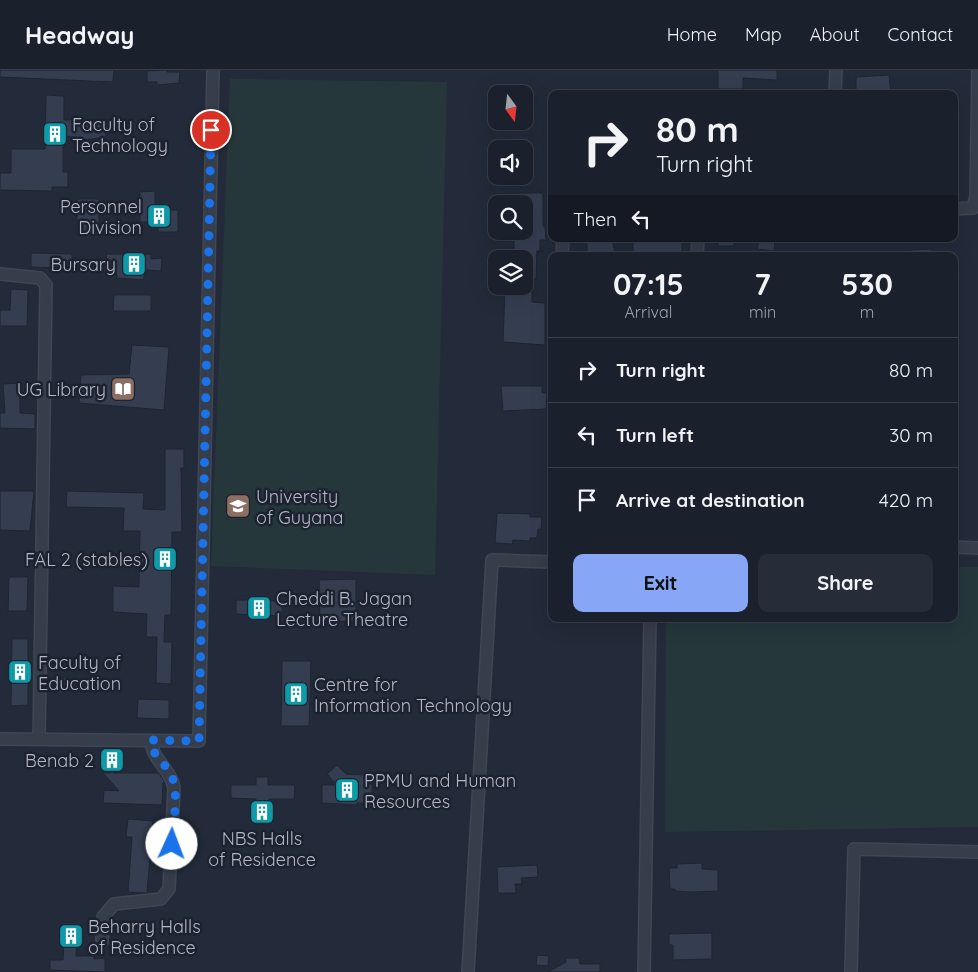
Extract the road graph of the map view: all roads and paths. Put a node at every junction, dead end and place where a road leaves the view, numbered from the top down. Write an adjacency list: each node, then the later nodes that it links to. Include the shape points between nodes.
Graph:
1 (213, 70): 13 (street, via 199,741)
2 (836, 70): 4 (street)
3 (978, 70): 5 (street, via 976,196 973,208)
4 (835, 90)
5 (958, 209)
6 (0, 274): 12 (street, via 40,278 46,285)
7 (958, 547): 8 (street)
8 (978, 548)
9 (548, 562): 16 (street, via 492,560)
10 (650, 622): 17 (street)
11 (0, 739): 12 (street)
12 (39, 739): 13 (street)
13 (151, 740): 15 (street, via 155,757 172,777 174,788 169,889 161,900 114,904 103,917)
14 (978, 852): 18 (street, via 854,849)
15 (102, 941)
16 (468, 972)
17 (644, 972)
18 (851, 972)

